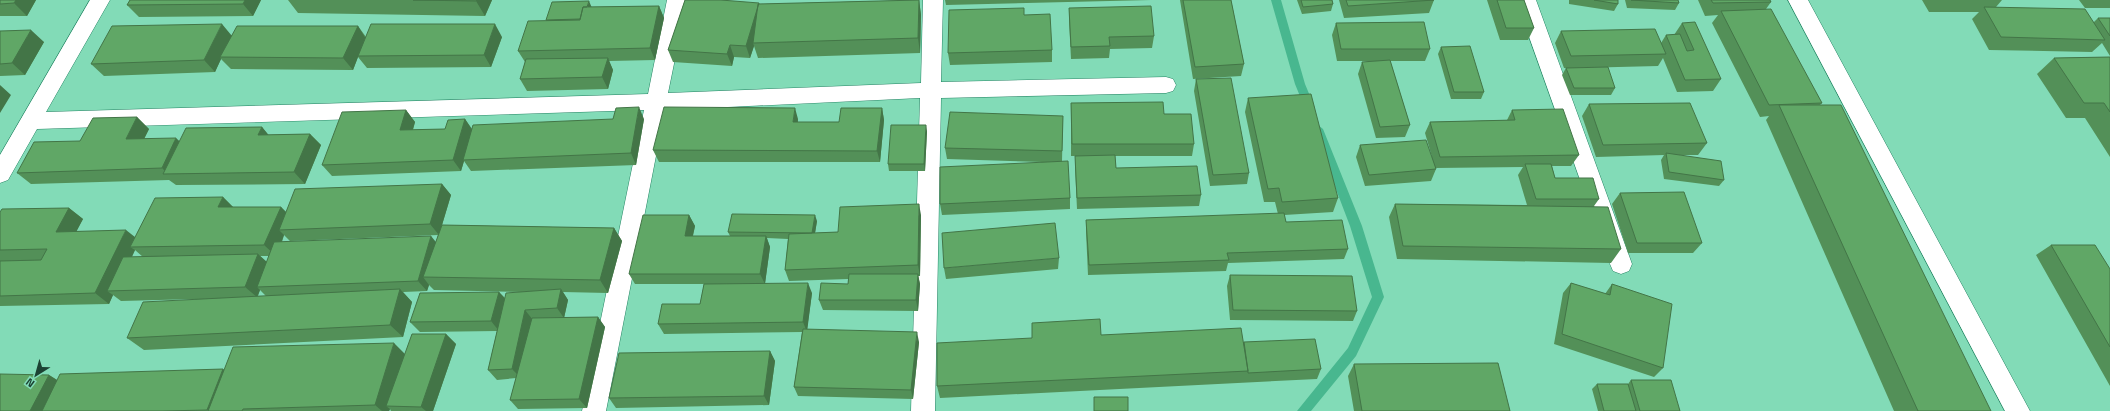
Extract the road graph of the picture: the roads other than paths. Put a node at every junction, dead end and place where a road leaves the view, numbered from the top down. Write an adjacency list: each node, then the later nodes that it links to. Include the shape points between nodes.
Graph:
1 (100, 0): 9 (street)
2 (677, 0): 8 (street)
3 (933, 0): 7 (street)
4 (1526, 0): 11 (street)
5 (1798, 0): 14 (street)
6 (1166, 85): 7 (street)
7 (932, 90): 8 (street); 13 (street)
8 (657, 102): 9 (street); 12 (street)
9 (32, 121): 10 (street)
10 (0, 174)
11 (1620, 264)
12 (594, 411)
13 (923, 411)
14 (2018, 411)

